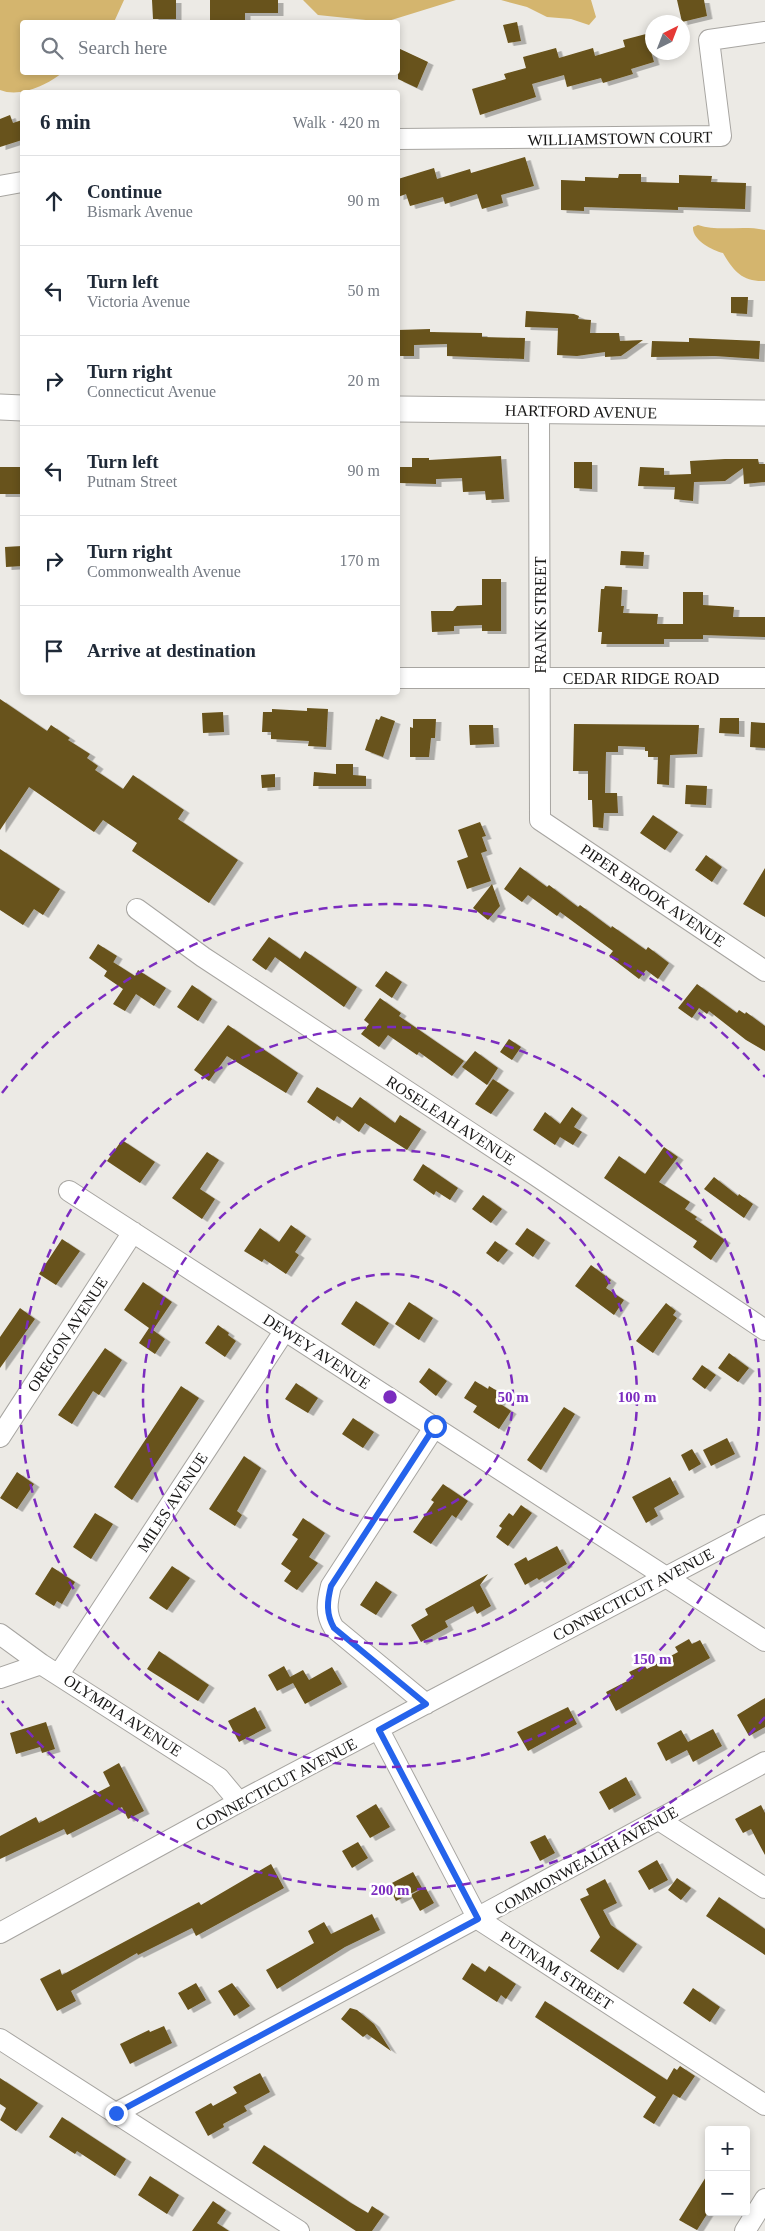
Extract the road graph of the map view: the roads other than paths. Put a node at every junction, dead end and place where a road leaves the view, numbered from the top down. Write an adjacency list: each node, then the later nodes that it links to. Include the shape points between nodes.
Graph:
1 (765, 32): 2 (street, WILLIAMSTOWN COURT, via 709,40 721,136)
2 (400, 139)
3 (20, 182): 4 (street)
4 (0, 186)
5 (0, 408): 6 (main road)
6 (20, 408)
7 (400, 410): 8 (main road, HARTFORD AVENUE)
8 (539, 410): 9 (main road, HARTFORD AVENUE); 11 (street, FRANK STREET)
9 (765, 413)
10 (400, 678): 11 (street, CEDAR RIDGE ROAD)
11 (540, 678): 12 (street, CEDAR RIDGE ROAD); 13 (street, FRANK STREET)
12 (765, 678)
13 (540, 820): 15 (street, PIPER BROOK AVENUE)
14 (137, 909): 19 (street, ROSELEAH AVENUE, via 202,957 527,1169)
15 (765, 971)
16 (69, 1191): 17 (street, DEWEY AVENUE)
17 (133, 1232): 18 (street, DEWEY AVENUE); 21 (street, OREGON AVENUE)
18 (285, 1330): 20 (street, DEWEY AVENUE); 27 (street, MILES AVENUE)
19 (765, 1330)
20 (435, 1426): 23 (street, DEWEY AVENUE); 29 (street, via 331,1586 327,1603 328,1618 334,1628)
21 (0, 1436)
22 (765, 1525): 23 (street, CONNECTICUT AVENUE)
23 (665, 1577): 25 (street, DEWEY AVENUE); 29 (street, CONNECTICUT AVENUE)
24 (0, 1634): 26 (street, OLYMPIA AVENUE)
25 (765, 1641)
26 (41, 1664): 27 (street, OLYMPIA AVENUE); 28 (street)
27 (59, 1674): 32 (street, OLYMPIA AVENUE, via 219,1778)
28 (0, 1678)
29 (426, 1704): 30 (street, CONNECTICUT AVENUE)
30 (379, 1730): 32 (street, CONNECTICUT AVENUE); 35 (street, PUTNAM STREET)
31 (765, 1762): 33 (street, COMMONWEALTH AVENUE)
32 (239, 1802): 36 (street, CONNECTICUT AVENUE)
33 (659, 1820): 34 (street); 35 (street, COMMONWEALTH AVENUE)
34 (765, 1888)
35 (478, 1919): 38 (street, PUTNAM STREET); 39 (street, COMMONWEALTH AVENUE)
36 (0, 1933)
37 (0, 2039): 39 (street)
38 (765, 2105)
39 (116, 2113): 41 (street)
40 (765, 2199): 42 (street)
41 (299, 2231)
42 (745, 2231)

